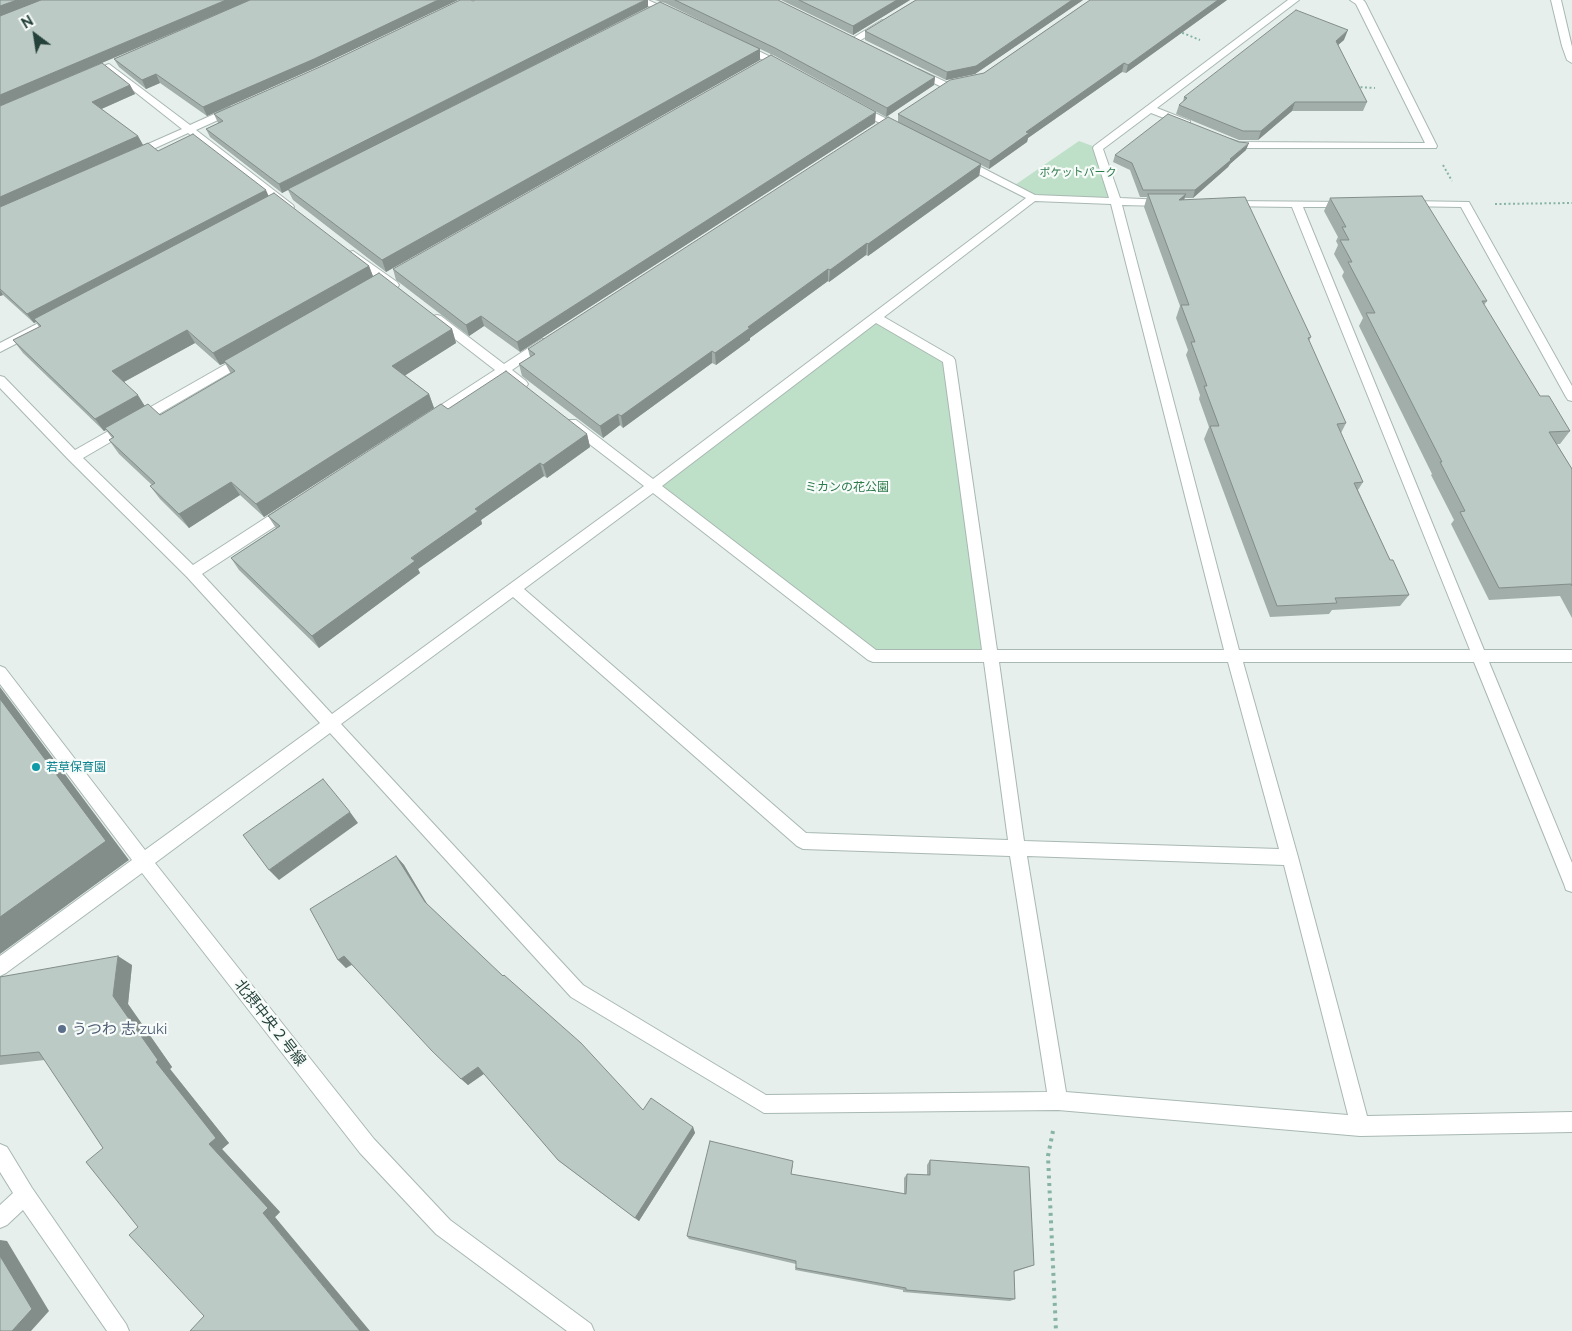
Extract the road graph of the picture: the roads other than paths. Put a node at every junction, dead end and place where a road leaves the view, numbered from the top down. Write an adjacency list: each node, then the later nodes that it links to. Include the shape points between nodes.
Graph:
1 (640, 0): 5 (street)
2 (1294, 0): 20 (street)
3 (1355, 0): 24 (street, via 1360,2 1432,146 1237,144)
4 (1556, 0): 12 (street)
5 (661, 8): 7 (street); 8 (street)
6 (895, 15): 10 (street)
7 (643, 16)
8 (678, 16)
9 (728, 40): 11 (street)
10 (853, 41)
11 (771, 60): 14 (street); 16 (street)
12 (1572, 60)
13 (109, 67): 22 (street)
14 (754, 69)
15 (912, 69): 17 (street)
16 (796, 73)
17 (946, 87)
18 (846, 100): 23 (street)
19 (242, 105): 22 (street)
20 (1149, 108): 21 (street); 28 (street, via 1098,148)
21 (1193, 126)
22 (189, 128): 25 (street); 34 (street)
23 (912, 136)
24 (1220, 137)
25 (126, 157)
26 (954, 157): 27 (street)
27 (1033, 198): 28 (street); 39 (street)
28 (1116, 202): 29 (street); 57 (street)
29 (1172, 203)
30 (1220, 204): 31 (street)
31 (1296, 204): 32 (street); 56 (street)
32 (1356, 204)
33 (1395, 204): 46 (street, via 1465,204)
34 (302, 217)
35 (340, 245): 36 (street)
36 (401, 291)
37 (425, 309): 43 (street)
38 (70, 311): 41 (street)
39 (875, 317): 50 (street); 55 (street, via 949,360)
40 (554, 338): 43 (street)
41 (0, 348)
42 (255, 353): 49 (street)
43 (504, 370): 45 (street); 48 (street)
44 (0, 380): 49 (street)
45 (535, 394)
46 (1572, 397)
47 (558, 413): 50 (street)
48 (423, 423)
49 (74, 456): 52 (street)
50 (652, 487): 53 (street); 55 (street, via 873,656)
51 (300, 503): 52 (street)
52 (192, 573): 59 (street)
53 (514, 589): 59 (street); 60 (street, via 803,841)
54 (1572, 656): 56 (street)
55 (990, 657): 57 (street); 60 (street)
56 (1478, 657): 57 (street); 63 (street)
57 (1234, 658): 61 (street)
58 (0, 672): 62 (street, 北摂中央２号線)
59 (332, 722): 62 (street); 65 (street, via 577,991 764,1104)
60 (1017, 848): 61 (street); 65 (street)
61 (1290, 857): 67 (street)
62 (144, 862): 64 (street); 72 (street, 北摂中央２号線, via 367,1146 443,1227)
63 (1572, 884)
64 (0, 967)
65 (1058, 1101): 67 (street)
66 (1572, 1122): 67 (street)
67 (1360, 1126)
68 (0, 1154): 69 (street)
69 (25, 1195): 70 (street); 71 (street)
70 (0, 1218)
71 (119, 1331)
72 (584, 1331)

